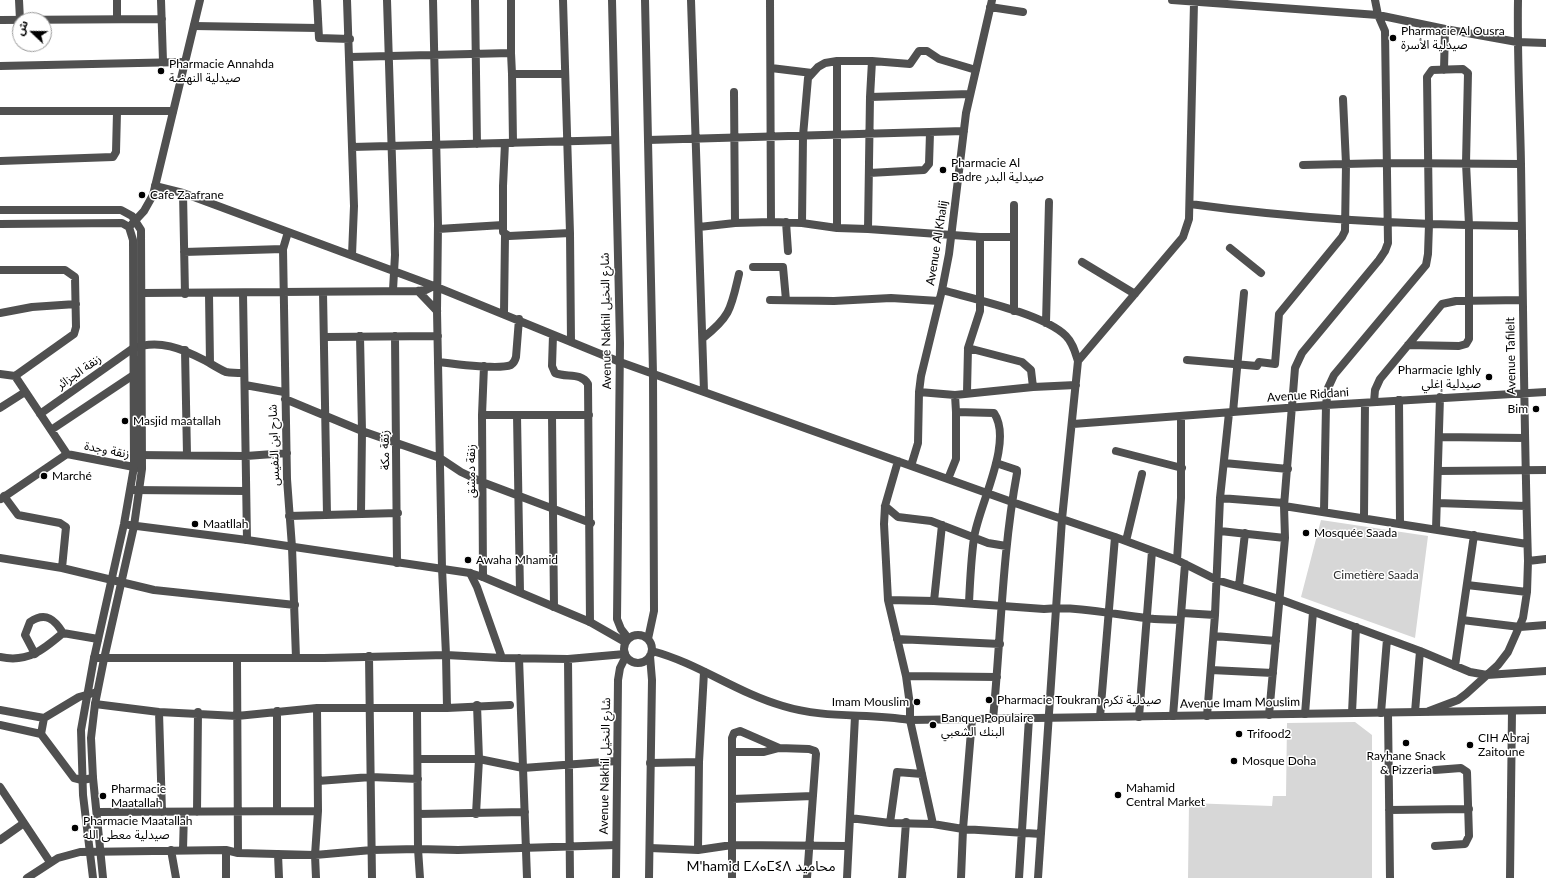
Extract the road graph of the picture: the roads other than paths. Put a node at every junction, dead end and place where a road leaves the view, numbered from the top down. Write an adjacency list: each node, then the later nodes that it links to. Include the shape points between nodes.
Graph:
1 (19, 0): 21 (street)
2 (117, 0): 24 (street)
3 (161, 0): 26 (street)
4 (200, 0): 29 (street)
5 (317, 0): 30 (street)
6 (347, 0): 32 (street)
7 (387, 0): 38 (street)
8 (433, 0): 37 (street)
9 (475, 0): 35 (street)
10 (511, 0): 36 (street)
11 (563, 0): 50 (street)
12 (612, 0): 65 (street, Avenue Nakhil شارع النخيل)
13 (645, 0): 66 (street)
14 (691, 0): 67 (street)
15 (770, 0): 45 (street)
16 (1172, 0): 19 (street)
17 (1375, 0): 23 (street)
18 (1518, 0): 33 (street, Avenue Tafilelt)
19 (1196, 1): 23 (street); 85 (street)
20 (991, 3): 22 (street); 46 (street, Avenue Al Khalij)
21 (20, 12)
22 (1023, 12)
23 (1378, 15): 31 (street); 76 (street, via 1385,31)
24 (117, 18): 25 (street); 26 (street)
25 (52, 19)
26 (162, 19): 40 (street)
27 (0, 20): 28 (street)
28 (12, 20)
29 (194, 26): 30 (street); 43 (street)
30 (318, 28): 32 (street, via 318,36 322,39)
31 (1445, 29): 33 (street); 47 (street)
32 (350, 39): 39 (street)
33 (1517, 42): 34 (street); 79 (street, Avenue Tafilelt)
34 (1546, 44)
35 (475, 53): 36 (street); 37 (street); 70 (street)
36 (511, 53): 49 (street)
37 (434, 55): 38 (street); 71 (street)
38 (389, 56): 39 (street); 72 (street)
39 (350, 57): 73 (street)
40 (163, 61): 43 (street); 44 (street)
41 (837, 61): 42 (street); 48 (street, via 825,63); 61 (street)
42 (872, 61): 46 (street, via 910,64 919,52 927,51 939,59); 53 (street)
43 (184, 62): 56 (street)
44 (0, 66)
45 (771, 68): 48 (street); 63 (street)
46 (976, 70): 52 (street, Avenue Al Khalij)
47 (1444, 70): 75 (street, via 1463,69 1468,73); 77 (street, via 1432,70 1428,77)
48 (812, 73): 62 (street, via 806,88)
49 (512, 74): 50 (street); 69 (street)
50 (565, 74): 68 (street)
51 (734, 92): 64 (street)
52 (970, 94): 53 (street); 58 (street, Avenue Al Khalij)
53 (870, 97): 60 (street)
54 (1343, 99): 78 (street)
55 (0, 111): 57 (street)
56 (173, 111): 57 (street); 82 (street)
57 (116, 112): 74 (street, via 116,152 113,157)
58 (964, 131): 59 (street); 108 (street, Avenue Al Khalij)
59 (930, 133): 60 (street); 81 (street, via 928,164 924,170)
60 (870, 134): 61 (street); 81 (street)
61 (838, 135): 62 (street); 102 (street)
62 (803, 136): 63 (street); 94 (street)
63 (770, 137): 64 (street); 91 (street)
64 (734, 138): 67 (street); 93 (street)
65 (615, 140): 68 (street); 162 (street, Avenue Nakhil شارع النخيل)
66 (648, 140): 67 (street); 170 (street)
67 (696, 140): 101 (street)
68 (567, 142): 69 (street); 106 (street)
69 (509, 143): 70 (street); 97 (street)
70 (478, 144): 71 (street)
71 (437, 145): 72 (street); 103 (street)
72 (391, 146): 73 (street); 119 (street)
73 (352, 148): 115 (street)
74 (0, 160)
75 (1466, 162): 77 (street); 79 (street); 98 (street)
76 (1387, 163): 77 (street); 78 (street); 90 (street)
77 (1429, 163): 96 (street)
78 (1346, 164): 80 (street); 89 (street)
79 (1521, 164): 99 (street, Avenue Tafilelt)
80 (1303, 165)
81 (869, 173): 104 (street)
82 (156, 186): 83 (street); 88 (street, via 150,202)
83 (183, 193): 105 (street); 114 (street)
84 (1049, 202): 146 (street)
85 (1190, 204): 89 (street, via 1261,214); 133 (street, via 1189,219 1183,237)
86 (1014, 205): 110 (street)
87 (0, 210): 88 (street, via 121,210)
88 (136, 220): 100 (street); 127 (street, via 141,230 142,241)
89 (1346, 220): 90 (street); 165 (street, via 1342,237 1279,314 1275,364 1258,362 1257,366)
90 (1388, 221): 96 (street); 189 (street, via 1385,251 1298,360)
91 (771, 222): 92 (street); 93 (street)
92 (786, 222): 94 (street); 113 (street)
93 (735, 223): 101 (street)
94 (802, 223): 102 (street)
95 (0, 224): 100 (street, via 117,222)
96 (1430, 224): 98 (street); 187 (street, via 1426,265 1334,375 1328,388)
97 (503, 225): 103 (street); 107 (street)
98 (1469, 225): 99 (street); 139 (street)
99 (1521, 226): 136 (street, Avenue Tafilelt)
100 (129, 227): 157 (street, via 133,240)
101 (698, 227): 152 (street)
102 (837, 228): 104 (street)
103 (438, 229): 122 (street)
104 (868, 229): 108 (street)
105 (288, 232): 112 (street, شارح ابن النفيس); 115 (street)
106 (570, 233): 107 (street); 153 (street)
107 (505, 235): 144 (street)
108 (951, 235): 109 (street); 124 (street, Avenue Al Khalij)
109 (980, 237): 110 (street); 138 (street)
110 (1014, 237): 142 (street)
111 (1230, 248): 120 (street)
112 (283, 249): 114 (street); 129 (street, شارح ابن النفيس)
113 (788, 251)
114 (184, 252): 131 (street)
115 (352, 255): 119 (street)
116 (1082, 262): 133 (street)
117 (754, 267): 135 (street, via 783,267)
118 (0, 270): 140 (street, via 69,271 76,280)
119 (393, 272): 122 (street); 123 (street)
120 (1261, 273)
121 (738, 274): 152 (street, via 730,310 717,327)
122 (436, 287): 125 (street); 141 (street); 144 (street)
123 (393, 290): 125 (street); 126 (street)
124 (942, 290): 137 (street, Avenue Al Khalij); 138 (street)
125 (418, 291): 141 (street)
126 (323, 292): 129 (street); 151 (street)
127 (142, 293): 131 (street); 154 (street)
128 (243, 293): 129 (street); 132 (street); 167 (street)
129 (283, 293): 181 (street, شارح ابن النفيس)
130 (1244, 293): 165 (street)
131 (185, 294): 132 (street)
132 (209, 294): 163 (street)
133 (1135, 294): 160 (street)
134 (770, 300): 135 (street)
135 (786, 300): 137 (street, via 891,298)
136 (1522, 300): 139 (street); 180 (street, Avenue Tafilelt)
137 (939, 301): 177 (street, Avenue Al Khalij)
138 (980, 301): 142 (street); 156 (street, via 980,311)
139 (1468, 301): 155 (street, via 1442,304); 155 (street, via 1469,339 1466,344)
140 (76, 304): 143 (street, via 32,306); 171 (street, via 76,327 71,338)
141 (437, 311): 150 (street)
142 (1014, 311): 146 (street)
143 (0, 313)
144 (504, 313): 145 (street)
145 (519, 319): 147 (street); 164 (street, via 518,347 514,363)
146 (1046, 323): 160 (street, via 1058,329 1073,345)
147 (553, 335): 153 (street); 196 (street, via 552,366 555,373 585,379 588,384)
148 (360, 336): 149 (street); 151 (street); 201 (street)
149 (395, 336): 150 (street); 204 (street, زنقة مكة)
150 (438, 336): 161 (street)
151 (325, 337): 198 (street)
152 (703, 338): 175 (street)
153 (571, 342): 162 (street)
154 (143, 344): 157 (street, زنقة الجزائر); 158 (street, via 154,343); 166 (street)
155 (1408, 345): 185 (street, via 1377,384)
156 (968, 348): 174 (street, via 1022,362 1031,370); 178 (street)
157 (132, 349): 169 (street); 192 (street, زنقة الجزائر)
158 (185, 350): 163 (street); 209 (street)
159 (1187, 360): 165 (street)
160 (1078, 361): 173 (street)
161 (439, 362): 164 (street); 212 (street)
162 (620, 362): 170 (street); 297 (street, Avenue Nakhil شارع النخيل)
163 (210, 363): 167 (street, via 228,372)
164 (484, 366): 193 (street, زنقة دمشق)
165 (1238, 366): 191 (street)
166 (143, 369): 169 (street); 210 (street)
167 (244, 373): 172 (street)
168 (0, 374): 171 (street)
169 (133, 374): 200 (street); 208 (street)
170 (653, 374): 175 (street); 305 (street, via 654,611)
171 (15, 376): 176 (street)
172 (245, 385): 181 (street); 211 (street)
173 (1076, 385): 174 (street); 199 (street)
174 (1033, 387): 178 (street)
175 (704, 390): 213 (street)
176 (25, 392): 188 (street); 192 (street)
177 (919, 392): 182 (street); 216 (street, Avenue Al Khalij, via 918,443)
178 (967, 392): 182 (street)
179 (1546, 392): 180 (street, Avenue Riddani)
180 (1524, 393): 183 (street, Avenue Riddani); 203 (street, Avenue Tafilelt)
181 (285, 395): 198 (street); 206 (street, شارح ابن النفيس)
182 (955, 395): 190 (street)
183 (1440, 397): 184 (street, Avenue Riddani); 202 (street)
184 (1399, 400): 185 (street, Avenue Riddani); 248 (street)
185 (1374, 402): 186 (street, Avenue Riddani)
186 (1365, 403): 187 (street, Avenue Riddani); 245 (street)
187 (1326, 405): 189 (street, Avenue Riddani); 240 (street)
188 (0, 408)
189 (1292, 408): 191 (street, Avenue Riddani); 219 (street)
190 (956, 412): 214 (street, via 994,413 998,419 1000,436); 225 (street, via 956,459)
191 (1231, 412): 197 (street, Avenue Riddani); 215 (street)
192 (40, 414): 200 (street)
193 (482, 414): 194 (street); 226 (street, زنقة دمشق)
194 (517, 415): 195 (street); 231 (street)
195 (552, 415): 196 (street); 239 (street)
196 (589, 415): 247 (street)
197 (1182, 416): 199 (street, Avenue Riddani); 218 (street)
198 (326, 417): 201 (street); 243 (street)
199 (1073, 424): 246 (street)
200 (51, 430): 207 (street)
201 (362, 431): 204 (street); 241 (street)
202 (1439, 437): 203 (street); 222 (street)
203 (1525, 438): 223 (street, Avenue Tafilelt)
204 (397, 442): 212 (street); 242 (street, زنقة مكة)
205 (1116, 451): 218 (street)
206 (286, 453): 211 (street); 244 (street, شارح ابن النفيس)
207 (67, 454): 217 (street, زنقة وجدة); 232 (street)
208 (134, 455): 210 (street); 217 (street)
209 (187, 455): 210 (street); 211 (street)
210 (143, 456): 220 (street)
211 (246, 456): 229 (street)
212 (440, 458): 226 (street); 272 (street)
213 (898, 461): 216 (street); 237 (street)
214 (996, 463): 230 (street); 234 (street, via 1017,470)
215 (1224, 463): 219 (street); 233 (street)
216 (911, 466): 225 (street)
217 (134, 467): 220 (street, زنقة وجدة); 227 (street)
218 (1182, 468): 267 (street)
219 (1288, 468): 236 (street)
220 (142, 469): 228 (street)
221 (1546, 470): 223 (street)
222 (1438, 471): 223 (street); 235 (street)
223 (1526, 471): 238 (street, Avenue Tafilelt)
224 (1142, 474): 260 (street)
225 (948, 479): 230 (street)
226 (482, 482): 231 (street); 274 (street, زنقة دمشق)
227 (131, 490): 228 (street); 249 (street)
228 (140, 491): 229 (street); 251 (street)
229 (246, 491): 259 (street)
230 (988, 493): 234 (street); 256 (street)
231 (518, 496): 239 (street); 280 (street)
232 (2, 498): 271 (street, via 18,515 60,523 66,527)
233 (1220, 498): 236 (street); 253 (street)
234 (1012, 502): 246 (street); 262 (street)
235 (1437, 503): 238 (street); 252 (street)
236 (1284, 504): 240 (street); 258 (street)
237 (885, 506): 250 (street, via 898,517); 283 (street)
238 (1526, 506): 261 (street, Avenue Tafilelt)
239 (554, 509): 247 (street); 288 (street)
240 (1324, 511): 245 (street)
241 (361, 513): 242 (street); 243 (street)
242 (398, 513): 269 (street, زنقة مكة)
243 (327, 515): 244 (street)
244 (289, 516): 263 (street, شارح ابن النفيس)
245 (1364, 517): 248 (street)
246 (1062, 518): 257 (street); 289 (street)
247 (591, 522): 296 (street)
248 (1400, 523): 252 (street)
249 (124, 524): 251 (street); 275 (street)
250 (942, 525): 256 (street); 284 (street)
251 (134, 526): 259 (street); 277 (street)
252 (1436, 529): 255 (street)
253 (1220, 531): 254 (street); 276 (street)
254 (1245, 533): 258 (street); 279 (street)
255 (1474, 535): 261 (street); 278 (street)
256 (974, 537): 262 (street); 285 (street)
257 (1115, 537): 260 (street); 290 (street)
258 (1285, 538): 282 (street)
259 (247, 540): 263 (street)
260 (1126, 541): 264 (street)
261 (1527, 544): 268 (street, Avenue Tafilelt)
262 (1006, 546): 287 (street)
263 (292, 547): 269 (street); 286 (street, شارح ابن النفيس)
264 (1152, 551): 267 (street); 293 (street)
265 (0, 558): 271 (street)
266 (1546, 559): 268 (street)
267 (1177, 560): 270 (street)
268 (1528, 561): 281 (street, Avenue Tafilelt)
269 (397, 563): 272 (street)
270 (1185, 564): 276 (street); 294 (street)
271 (62, 568): 275 (street)
272 (442, 568): 273 (street); 314 (street)
273 (470, 573): 274 (street); 320 (street)
274 (483, 577): 280 (street)
275 (112, 579): 277 (street); 304 (street)
276 (1217, 580): 279 (street); 292 (street)
277 (121, 581): 286 (street, via 154,590); 322 (street)
278 (1467, 585): 281 (street); 295 (street)
279 (1239, 586): 282 (street)
280 (520, 592): 288 (street)
281 (1527, 592): 300 (street, Avenue Tafilelt)
282 (1279, 599): 291 (street); 309 (street)
283 (888, 600): 284 (street); 306 (street)
284 (934, 601): 285 (street)
285 (969, 603): 287 (street)
286 (295, 605): 319 (street, شارح ابن النفيس)
287 (1002, 606): 289 (street, via 1044,610); 310 (street)
288 (554, 608): 296 (street)
289 (1056, 608): 290 (street); 362 (street)
290 (1109, 612): 293 (street); 358 (street)
291 (1313, 612): 299 (street); 352 (street)
292 (1215, 615): 294 (street, via 1182,613); 303 (street)
293 (1147, 618): 294 (street); 359 (street)
294 (1180, 620): 356 (street)
295 (1462, 620): 300 (street); 325 (street)
296 (590, 622): 302 (street)
297 (618, 623): 302 (street, via 616,630); 308 (street)
298 (1546, 625): 300 (street)
299 (1356, 627): 307 (street); 350 (street)
300 (1520, 627): 330 (street, Avenue Tafilelt, via 1508,652)
301 (63, 633): 304 (street); 313 (street); 313 (street, via 49,618 43,616 30,622 25,635)
302 (610, 633): 308 (street)
303 (1214, 636): 309 (street); 326 (street)
304 (98, 639): 318 (street)
305 (648, 639): 308 (street, via 638,634); 312 (street)
306 (897, 639): 310 (street); 331 (street)
307 (1387, 639): 311 (street); 351 (street)
308 (627, 640): 315 (street)
309 (1276, 641): 329 (street)
310 (1000, 644): 332 (street)
311 (1420, 651): 325 (street); 348 (street)
312 (651, 653): 315 (street, via 646,660 640,662 630,661); 327 (street, Avenue Imam Mouslim, via 672,656); 374 (street)
313 (35, 654): 317 (street, via 16,660)
314 (446, 655): 316 (street); 320 (street); 341 (street)
315 (625, 655): 324 (street); 372 (street, Avenue Nakhil شارع النخيل, via 618,680)
316 (370, 656): 319 (street); 338 (street)
317 (0, 658)
318 (94, 658): 322 (street); 334 (street)
319 (296, 658): 323 (street)
320 (502, 658): 321 (street)
321 (519, 658): 324 (street); 376 (street)
322 (104, 659): 323 (street); 333 (street)
323 (237, 659): 354 (street)
324 (568, 659): 375 (street)
325 (1455, 666): 330 (street)
326 (1211, 670): 329 (street); 357 (street)
327 (704, 672): 355 (street, Avenue Imam Mouslim, via 746,693 781,706 820,715); 373 (street)
328 (1546, 672): 330 (street)
329 (1273, 673): 353 (street)
330 (1487, 675): 349 (street, Avenue Tafilelt, via 1458,700)
331 (906, 676): 332 (street); 365 (street)
332 (997, 677): 364 (street)
333 (97, 692): 334 (street); 335 (street)
334 (87, 694): 360 (street); 381 (street, via 81,730)
335 (95, 704): 346 (street); 380 (street, via 91,738)
336 (477, 705): 337 (street); 341 (street); 371 (street)
337 (510, 705)
338 (370, 707): 339 (street); 340 (street); 379 (street)
339 (317, 708): 344 (street); 383 (street)
340 (417, 708): 341 (street); 370 (street)
341 (447, 708)
342 (0, 710): 360 (street)
343 (1546, 710): 345 (street, Avenue Imam Mouslim)
344 (277, 711): 354 (street); 390 (street)
345 (1512, 711): 349 (street, Avenue Imam Mouslim); 449 (street)
346 (159, 712): 347 (street); 393 (street)
347 (198, 712): 354 (street); 395 (street)
348 (1415, 712): 349 (street, Avenue Imam Mouslim); 351 (street, Avenue Imam Mouslim)
349 (1427, 712)
350 (1352, 713): 351 (street, Avenue Imam Mouslim); 352 (street, Avenue Imam Mouslim)
351 (1385, 713): 388 (street)
352 (1305, 714): 353 (street, Avenue Imam Mouslim)
353 (1269, 715): 357 (street, Avenue Imam Mouslim)
354 (237, 716): 389 (street)
355 (855, 716): 365 (street, Avenue Imam Mouslim, via 883,716); 399 (street)
356 (1173, 716): 357 (street, Avenue Imam Mouslim); 359 (street, Avenue Imam Mouslim)
357 (1207, 716)
358 (1100, 717): 359 (street, Avenue Imam Mouslim); 362 (street, Avenue Imam Mouslim)
359 (1139, 717)
360 (44, 718): 367 (street)
361 (1029, 718): 362 (street, Avenue Imam Mouslim); 364 (street, Avenue Imam Mouslim); 405 (street)
362 (1049, 718): 406 (street)
363 (972, 719): 364 (street, Avenue Imam Mouslim); 365 (street, Avenue Imam Mouslim); 404 (street)
364 (993, 719)
365 (910, 720): 378 (street)
366 (0, 725): 367 (street)
367 (40, 734): 381 (street, via 74,778)
368 (778, 748): 369 (street, via 764,752); 369 (street, via 737,731 732,738); 385 (street, via 809,748 815,751)
369 (732, 752): 386 (street)
370 (418, 759): 371 (street); 382 (street)
371 (479, 759): 376 (street); 398 (street)
372 (617, 761): 375 (street); 408 (street, Avenue Nakhil شارع النخيل)
373 (699, 762): 374 (street); 421 (street)
374 (650, 763): 415 (street)
375 (570, 765): 376 (street); 413 (street)
376 (523, 768): 396 (street)
377 (1435, 770): 387 (street, via 1465,770 1468,776)
378 (922, 774): 400 (street, via 897,772); 403 (street)
379 (371, 777): 382 (street); 383 (street); 420 (street)
380 (93, 778): 381 (street); 392 (street)
381 (82, 780): 422 (street)
382 (418, 780): 397 (street)
383 (318, 781): 391 (street)
384 (0, 788): 402 (street)
385 (813, 796): 386 (street); 409 (street)
386 (732, 799): 410 (street)
387 (1468, 809): 388 (street); 412 (street, via 1469,836 1465,844)
388 (1389, 810): 448 (street)
389 (238, 811): 390 (street); 395 (street); 424 (street)
390 (277, 811): 391 (street)
391 (318, 811): 426 (street)
392 (97, 812): 393 (street); 423 (street)
393 (162, 812): 394 (street)
394 (184, 812): 395 (street); 418 (street)
395 (197, 812)
396 (525, 812): 398 (street); 414 (street)
397 (418, 814): 398 (street); 416 (street)
398 (476, 814)
399 (850, 818): 400 (street); 411 (street)
400 (890, 822): 401 (street)
401 (906, 822): 403 (street); 444 (street)
402 (24, 823): 407 (street); 427 (street)
403 (933, 824): 404 (street)
404 (963, 829): 405 (street); 445 (street)
405 (1022, 832): 406 (street); 446 (street)
406 (1041, 834): 447 (street)
407 (0, 840)
408 (616, 845): 413 (street); 439 (street, Avenue Nakhil شارع النخيل)
409 (810, 845): 410 (street); 411 (street); 442 (street)
410 (732, 846): 421 (street); 441 (street)
411 (848, 846): 443 (street)
412 (1435, 846)
413 (569, 847): 414 (street); 438 (street)
414 (526, 848): 416 (street); 437 (street)
415 (650, 848): 421 (street); 440 (street)
416 (418, 849): 420 (street); 436 (street)
417 (170, 850): 418 (street); 423 (street); 431 (street)
418 (184, 850): 419 (street)
419 (226, 850): 424 (street); 432 (street)
420 (372, 850): 426 (street); 435 (street)
421 (698, 850)
422 (90, 851): 423 (street); 427 (street, via 67,854); 429 (street)
423 (100, 851): 430 (street)
424 (238, 852): 425 (street)
425 (278, 854): 426 (street); 433 (street)
426 (315, 855): 434 (street)
427 (50, 862): 428 (street)
428 (27, 878)
429 (93, 878)
430 (103, 878)
431 (176, 878)
432 (226, 878)
433 (279, 878)
434 (316, 878)
435 (372, 878)
436 (420, 878)
437 (527, 878)
438 (570, 878)
439 (616, 878)
440 (649, 878)
441 (732, 878)
442 (808, 878)
443 (849, 878)
444 (902, 878)
445 (961, 878)
446 (1019, 878)
447 (1038, 878)
448 (1390, 878)
449 (1510, 878)

